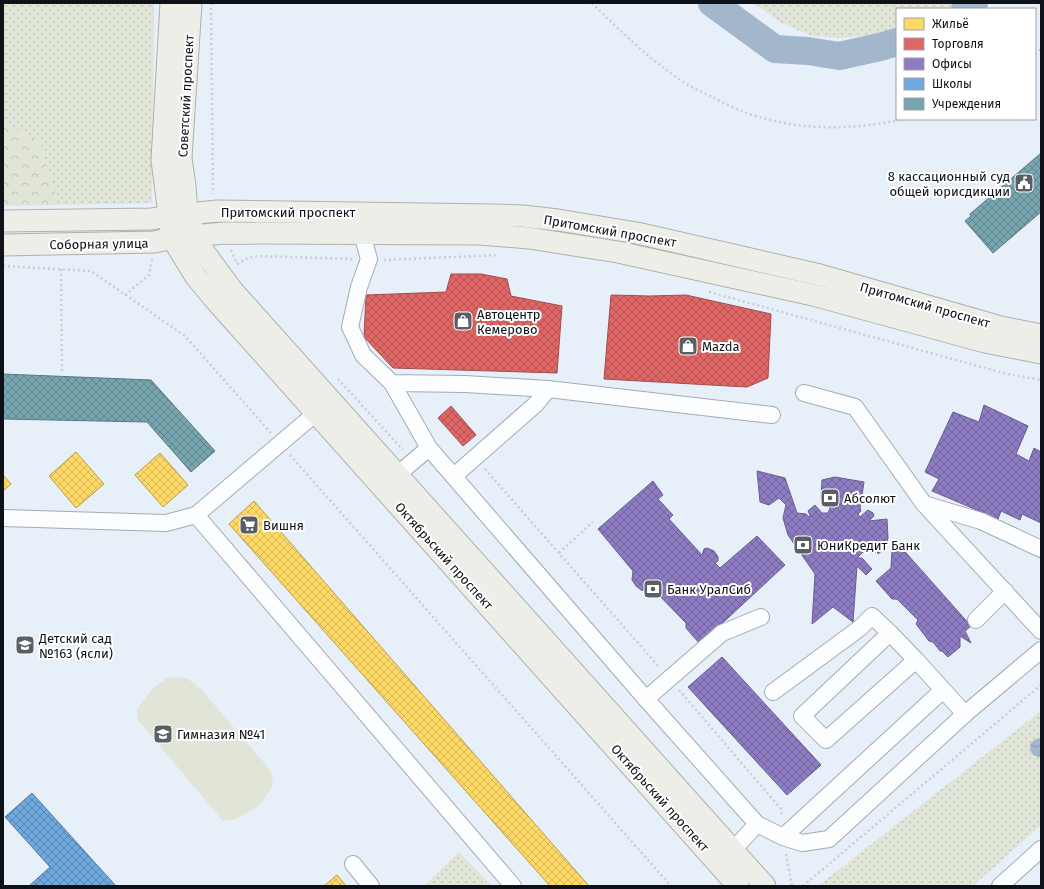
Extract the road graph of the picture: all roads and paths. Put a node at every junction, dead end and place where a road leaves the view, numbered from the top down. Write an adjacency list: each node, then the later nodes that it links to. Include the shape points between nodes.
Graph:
1 (171, 3): 7 (main road, Советский проспект, via 162,160)
2 (191, 3): 7 (main road, Советский проспект, via 181,158 185,186)
3 (211, 3): 6 (path, via 213,200)
4 (592, 3): 5 (path, via 617,29 682,82 718,101 756,116 802,126 844,128)
5 (900, 120)
6 (217, 211): 7 (main road, Притомский проспект); 21 (main road, Притомский проспект, via 515,216 609,228 820,275 1001,327)
7 (178, 215): 8 (main road, Соборная улица, via 151,220); 11 (main road, Советский проспект); 12 (main road, Октябрьский проспект)
8 (3, 221)
9 (224, 232): 10 (main road, Притомский проспект); 11 (main road, Притомский проспект); 16 (path)
10 (362, 234): 15 (street); 22 (main road, Притомский проспект, via 510,236 618,252 813,295 985,342)
11 (195, 236): 12 (main road, Соборная улица); 34 (main road, Октябрьский проспект, via 232,290)
12 (172, 238): 13 (main road, Соборная улица, via 155,242); 29 (main road, Октябрьский проспект, via 196,277)
13 (3, 245)
14 (502, 255): 15 (path)
15 (369, 259): 16 (path, via 258,256); 26 (street, via 359,287 350,327 363,355)
16 (237, 264): 19 (path)
17 (3, 266): 18 (path)
18 (61, 269): 23 (path); 31 (path, via 91,270 186,336)
19 (240, 270)
20 (703, 290): 25 (path, via 1007,374)
21 (1041, 335)
22 (1041, 353)
23 (62, 371)
24 (333, 373): 32 (path, via 408,455)
25 (1041, 380)
26 (392, 383): 27 (street); 32 (street)
27 (548, 389): 30 (street); 33 (street, via 536,404)
28 (804, 393): 36 (street, via 855,407)
29 (316, 413): 31 (street); 58 (main road, Октябрьский проспект)
30 (772, 415)
31 (280, 443): 37 (street); 62 (path)
32 (423, 452): 34 (street); 35 (street)
33 (470, 463): 35 (street); 41 (path, via 481,464)
34 (397, 475): 58 (main road, Октябрьский проспект)
35 (454, 476): 53 (street)
36 (924, 504): 40 (street, via 980,521); 42 (street)
37 (196, 515): 38 (street, via 166,523); 61 (street)
38 (3, 518)
39 (593, 522): 41 (path)
40 (1041, 549)
41 (559, 552): 49 (path)
42 (1005, 591): 44 (street); 45 (street)
43 (761, 617): 49 (street, via 722,633)
44 (976, 620)
45 (1041, 631)
46 (890, 633): 48 (street); 48 (street, via 802,716 826,740); 52 (street, via 872,616 860,628)
47 (1041, 650): 54 (street)
48 (916, 660): 51 (street)
49 (670, 680): 53 (street); 56 (path, via 781,809)
50 (1041, 685): 66 (path)
51 (943, 690): 54 (street); 56 (street)
52 (773, 692)
53 (646, 699): 55 (street)
54 (965, 714): 56 (street, via 829,839 802,843)
55 (757, 824): 56 (street); 58 (street)
56 (783, 837): 65 (path)
57 (1041, 849): 67 (street)
58 (725, 856): 63 (main road, Октябрьский проспект); 64 (main road, Октябрьский проспект)
59 (352, 864): 60 (street)
60 (371, 886)
61 (513, 886)
62 (671, 886)
63 (738, 886)
64 (766, 886)
65 (792, 886)
66 (803, 886)
67 (1000, 886)

